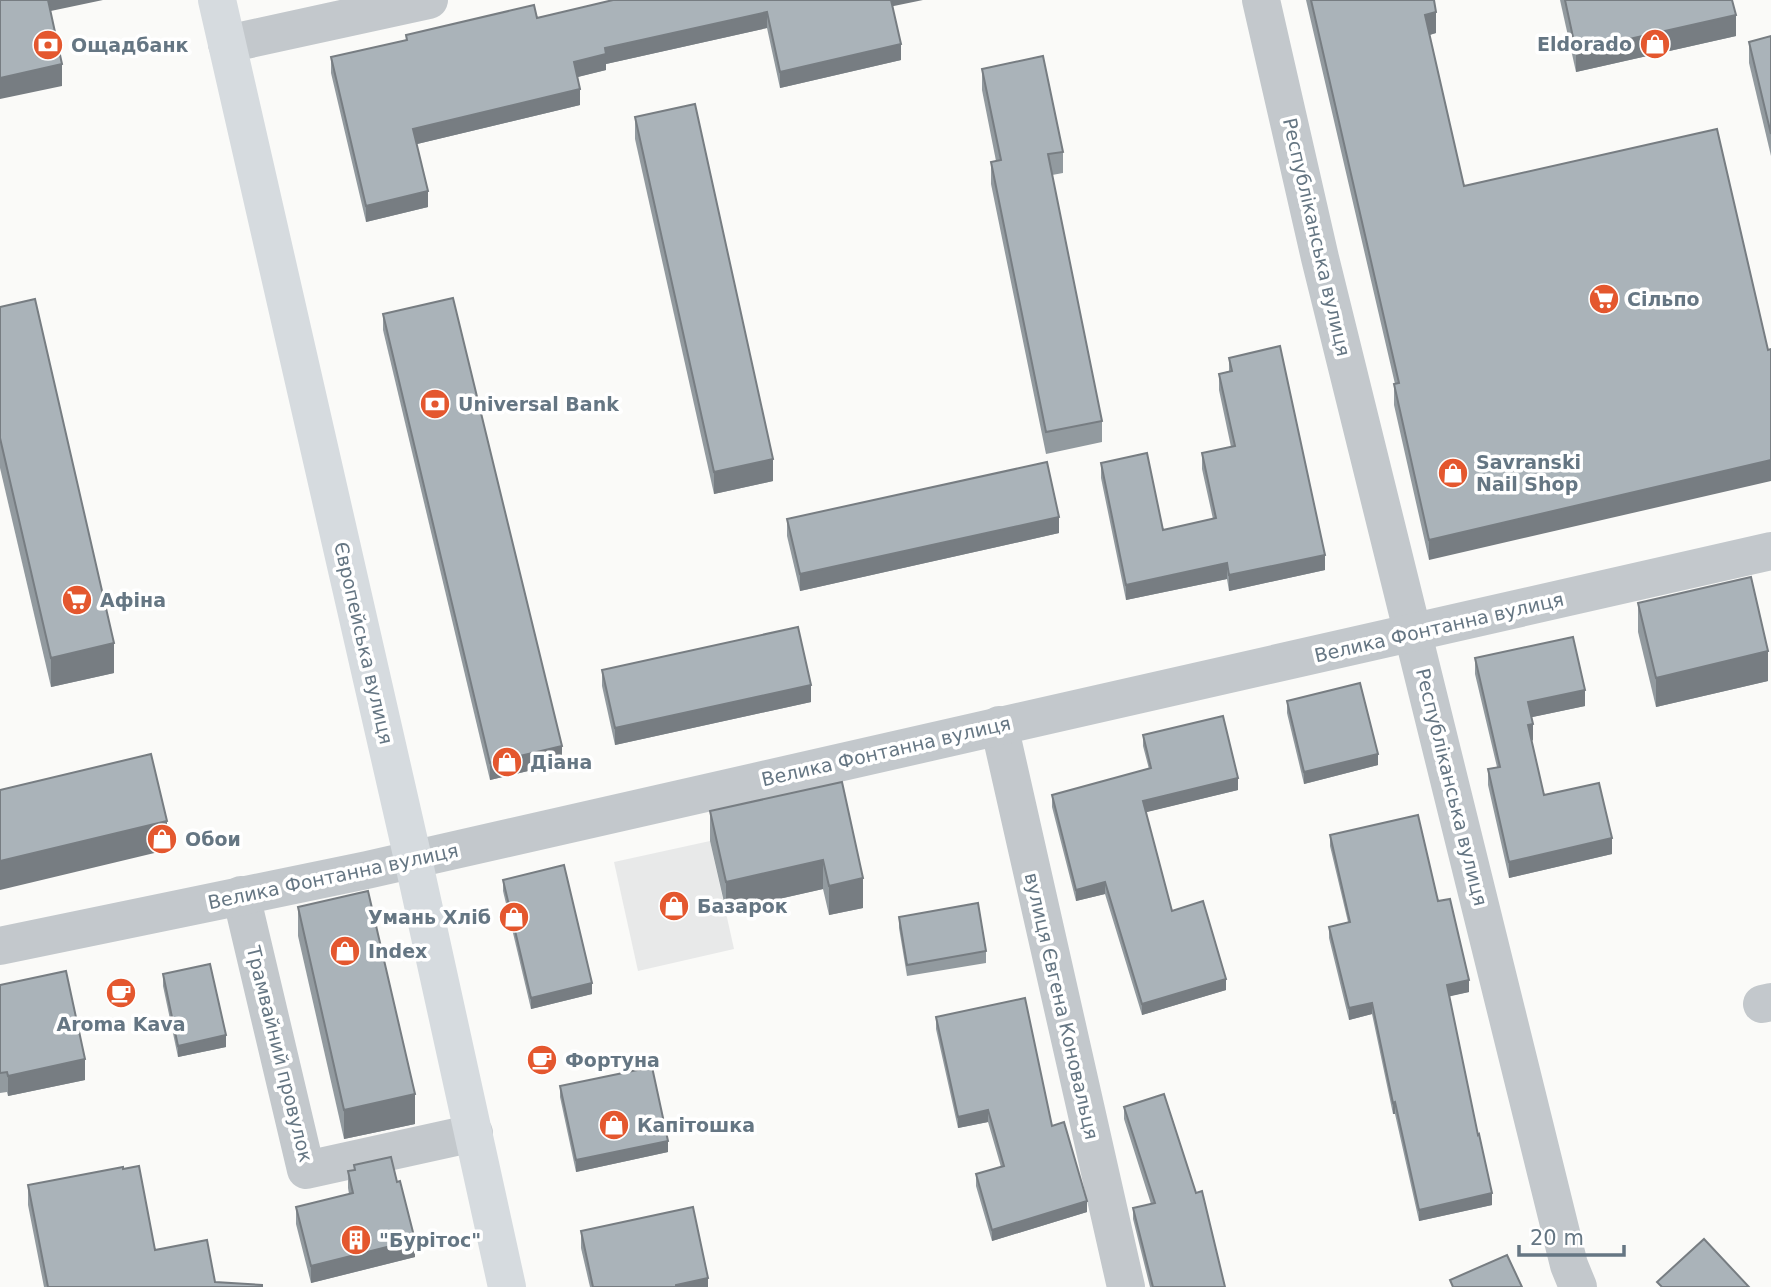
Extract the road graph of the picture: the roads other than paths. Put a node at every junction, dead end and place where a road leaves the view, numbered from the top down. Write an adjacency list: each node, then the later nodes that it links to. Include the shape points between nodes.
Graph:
1 (217, 0): 4 (main road, Європейська вулиця)
2 (429, 0): 4 (street)
3 (1261, 0): 6 (street, Республіканська вулиця, via 1320,258)
4 (227, 44): 8 (main road, Європейська вулиця)
5 (1771, 551): 6 (street, Велика Фонтанна вулиця)
6 (1415, 633): 7 (street, Велика Фонтанна вулиця); 14 (street, Республіканська вулиця, via 1563,1243)
7 (999, 725): 8 (street, Велика Фонтанна вулиця); 13 (street, вулиця Євгена Коновальця)
8 (413, 859): 9 (street, Велика Фонтанна вулиця); 11 (main road, Європейська вулиця)
9 (241, 895): 10 (street, Велика Фонтанна вулиця); 11 (street, Трамвайний провулок, via 306,1170)
10 (0, 946)
11 (474, 1133): 12 (main road, Європейська вулиця)
12 (507, 1287)
13 (1126, 1287)
14 (1578, 1287)

